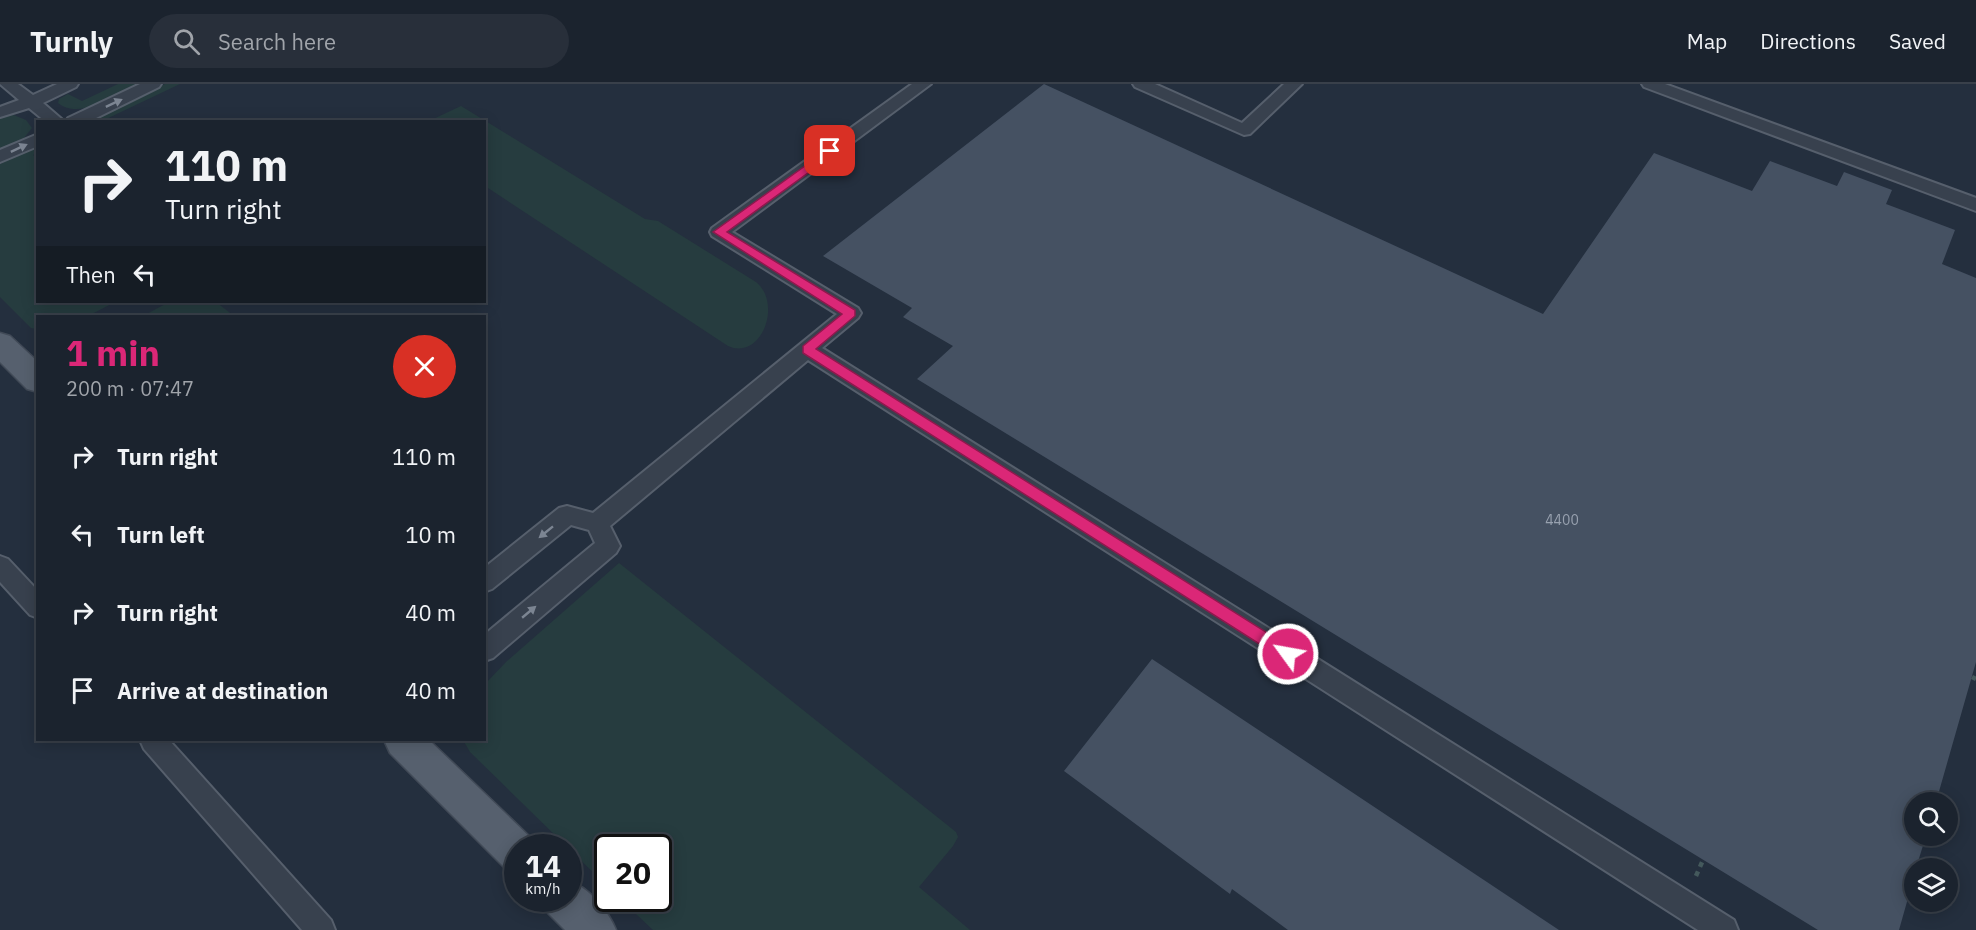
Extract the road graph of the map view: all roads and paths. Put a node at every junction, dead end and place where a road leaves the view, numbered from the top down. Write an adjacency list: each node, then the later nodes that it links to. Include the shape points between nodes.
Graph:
1 (8, 84): 8 (lane)
2 (70, 84): 8 (lane)
3 (153, 84): 11 (lane, one-way to 3)
4 (923, 84): 16 (lane, via 719,232 851,313)
5 (1141, 84): 6 (lane, via 1244,130)
6 (1294, 84)
7 (1650, 84): 14 (lane)
8 (31, 102): 9 (lane); 10 (lane)
9 (0, 112)
10 (54, 120)
11 (78, 120)
12 (36, 140): 13 (lane, one-way to 12)
13 (0, 157)
14 (1976, 205)
15 (0, 344): 17 (main road)
16 (807, 350): 18 (lane); 29 (lane)
17 (36, 379)
18 (597, 523): 20 (lane, one-way to 20, via 567,515); 22 (lane, one-way to 18, via 608,546)
19 (0, 566): 21 (lane)
20 (486, 580)
21 (36, 606)
22 (486, 648)
23 (154, 741): 27 (lane)
24 (404, 741): 25 (main road)
25 (504, 839)
26 (577, 912): 28 (main road)
27 (321, 930)
28 (595, 930)
29 (1724, 930)

